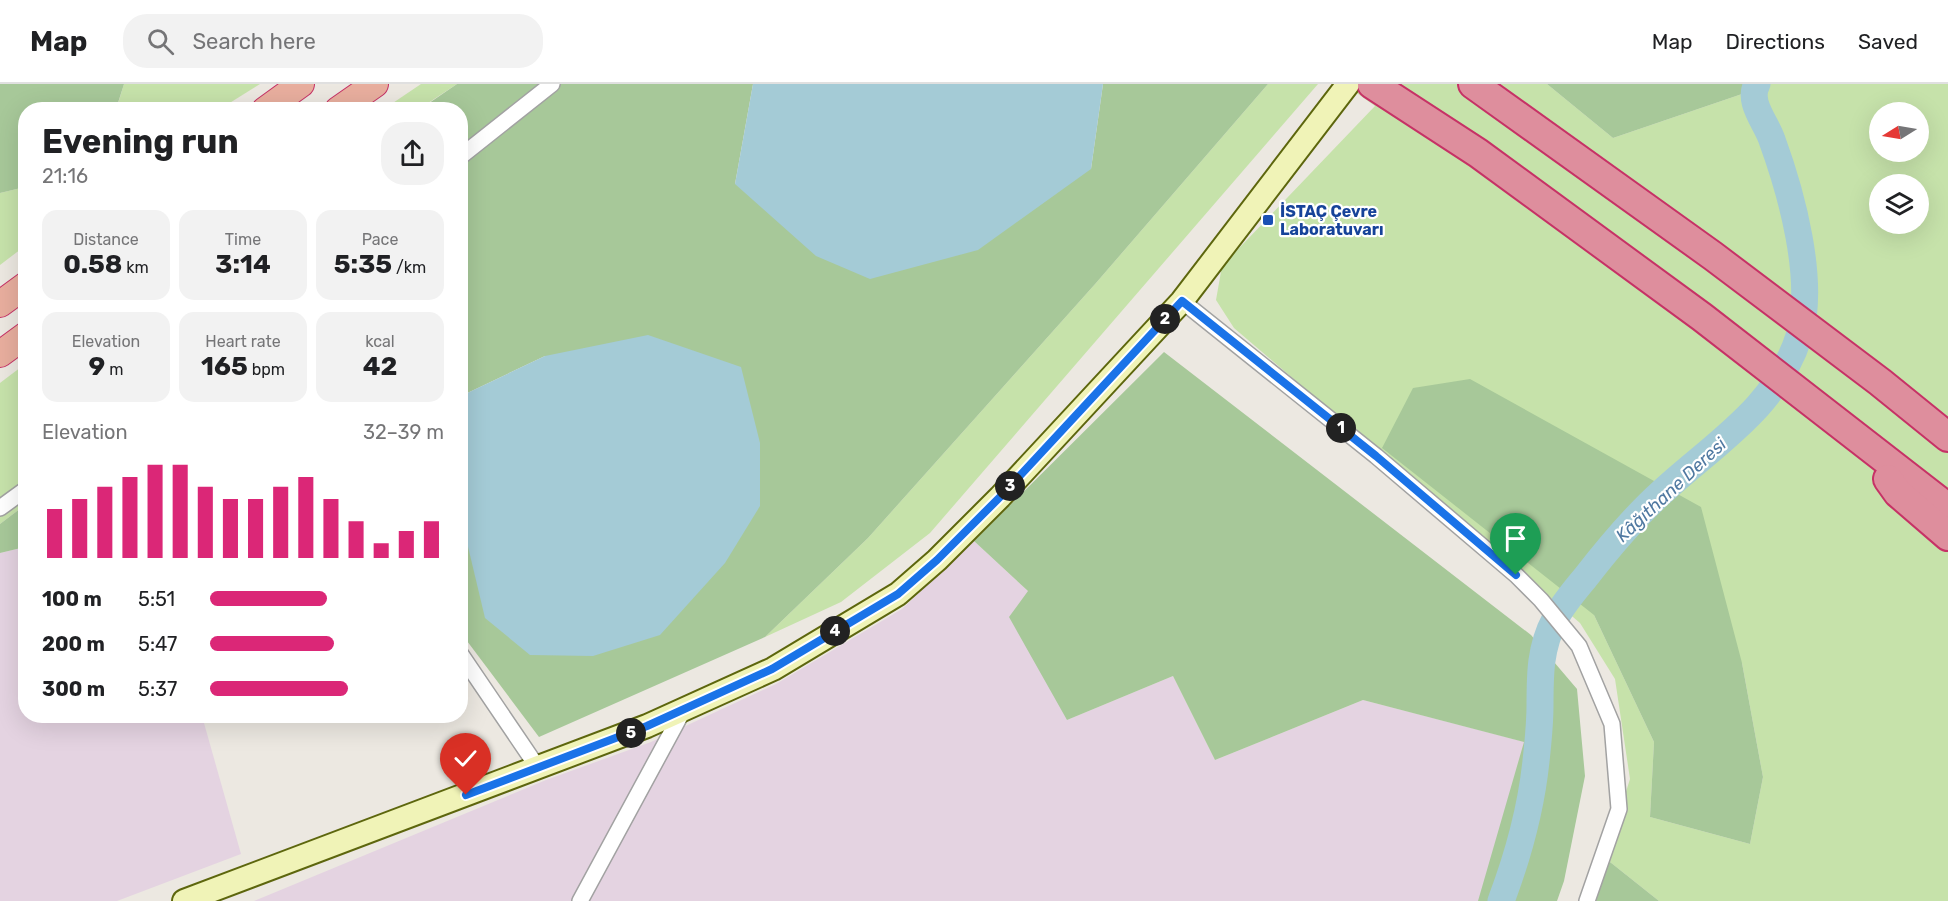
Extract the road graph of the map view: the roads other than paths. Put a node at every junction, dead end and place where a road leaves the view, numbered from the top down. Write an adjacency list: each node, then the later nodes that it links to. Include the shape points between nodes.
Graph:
1 (301, 84): 7 (highway)
2 (375, 84): 8 (highway)
3 (552, 84): 9 (street)
4 (1348, 84): 11 (main road)
5 (1372, 84): 15 (highway, via 1478,153)
6 (1473, 84): 16 (highway, via 1713,256)
7 (276, 102)
8 (349, 102)
9 (468, 151)
10 (18, 291): 12 (highway)
11 (1182, 301): 22 (main road, via 1000,497 898,594 772,669); 26 (street, via 1376,456 1516,575 1579,646 1612,724 1619,809)
12 (0, 304)
13 (18, 341): 14 (highway)
14 (0, 354)
15 (1847, 428): 19 (highway); 20 (highway, via 1898,493)
16 (1948, 438)
17 (18, 495): 18 (street)
18 (0, 508)
19 (1948, 508)
20 (1948, 536)
21 (468, 665): 23 (street)
22 (684, 709): 23 (main road); 25 (street)
23 (538, 768): 24 (main road)
24 (184, 901)
25 (580, 901)
26 (1587, 901)

